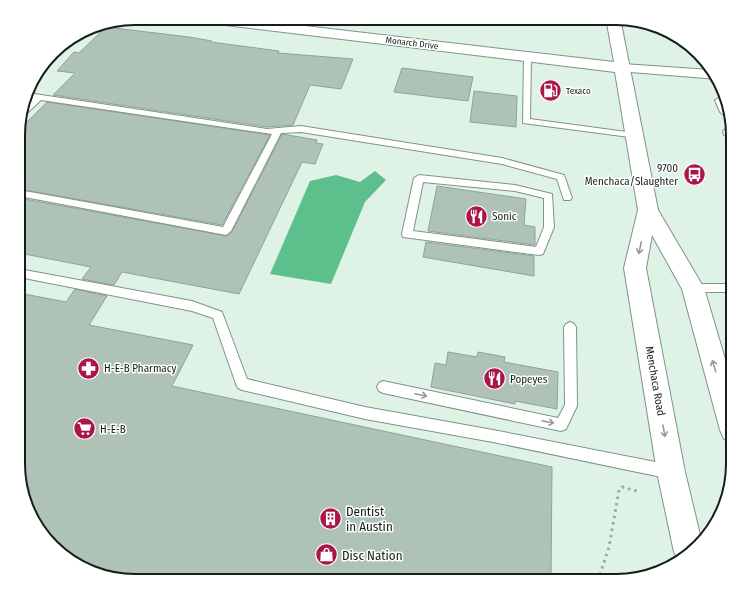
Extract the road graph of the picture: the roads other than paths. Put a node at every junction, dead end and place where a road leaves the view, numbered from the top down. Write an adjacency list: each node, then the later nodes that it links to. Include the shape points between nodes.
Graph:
1 (261, 25): 3 (main road, Monarch Drive)
2 (614, 25): 4 (main road, Menchaca Road)
3 (527, 56): 4 (main road, Monarch Drive); 12 (lane, via 526,121)
4 (623, 68): 5 (main road, Monarch Drive); 12 (main road, Menchaca Road)
5 (707, 74)
6 (32, 96): 7 (lane)
7 (39, 97): 9 (lane); 11 (lane, via 267,132)
8 (720, 100): 10 (lane)
9 (29, 107)
10 (724, 115)
11 (278, 131): 13 (lane, via 226,231); 15 (lane, via 302,129 502,161 562,177)
12 (634, 136): 16 (main road, Menchaca Road)
13 (25, 194)
14 (549, 196): 14 (lane, via 515,188 419,178 407,234 538,251 549,228)
15 (567, 198)
16 (648, 210): 18 (main road, Menchaca Road); 23 (main road, Menchaca Road, one-way to 23, via 635,268)
17 (25, 273): 23 (lane, via 192,306 218,315 242,384 365,413)
18 (693, 288): 19 (lane); 22 (main road, Menchaca Road, one-way to 18)
19 (726, 288)
20 (570, 327): 21 (lane, one-way to 20, via 561,425 570,406)
21 (383, 387)
22 (726, 405)
23 (671, 472): 24 (main road, Menchaca Road)
24 (688, 548)

